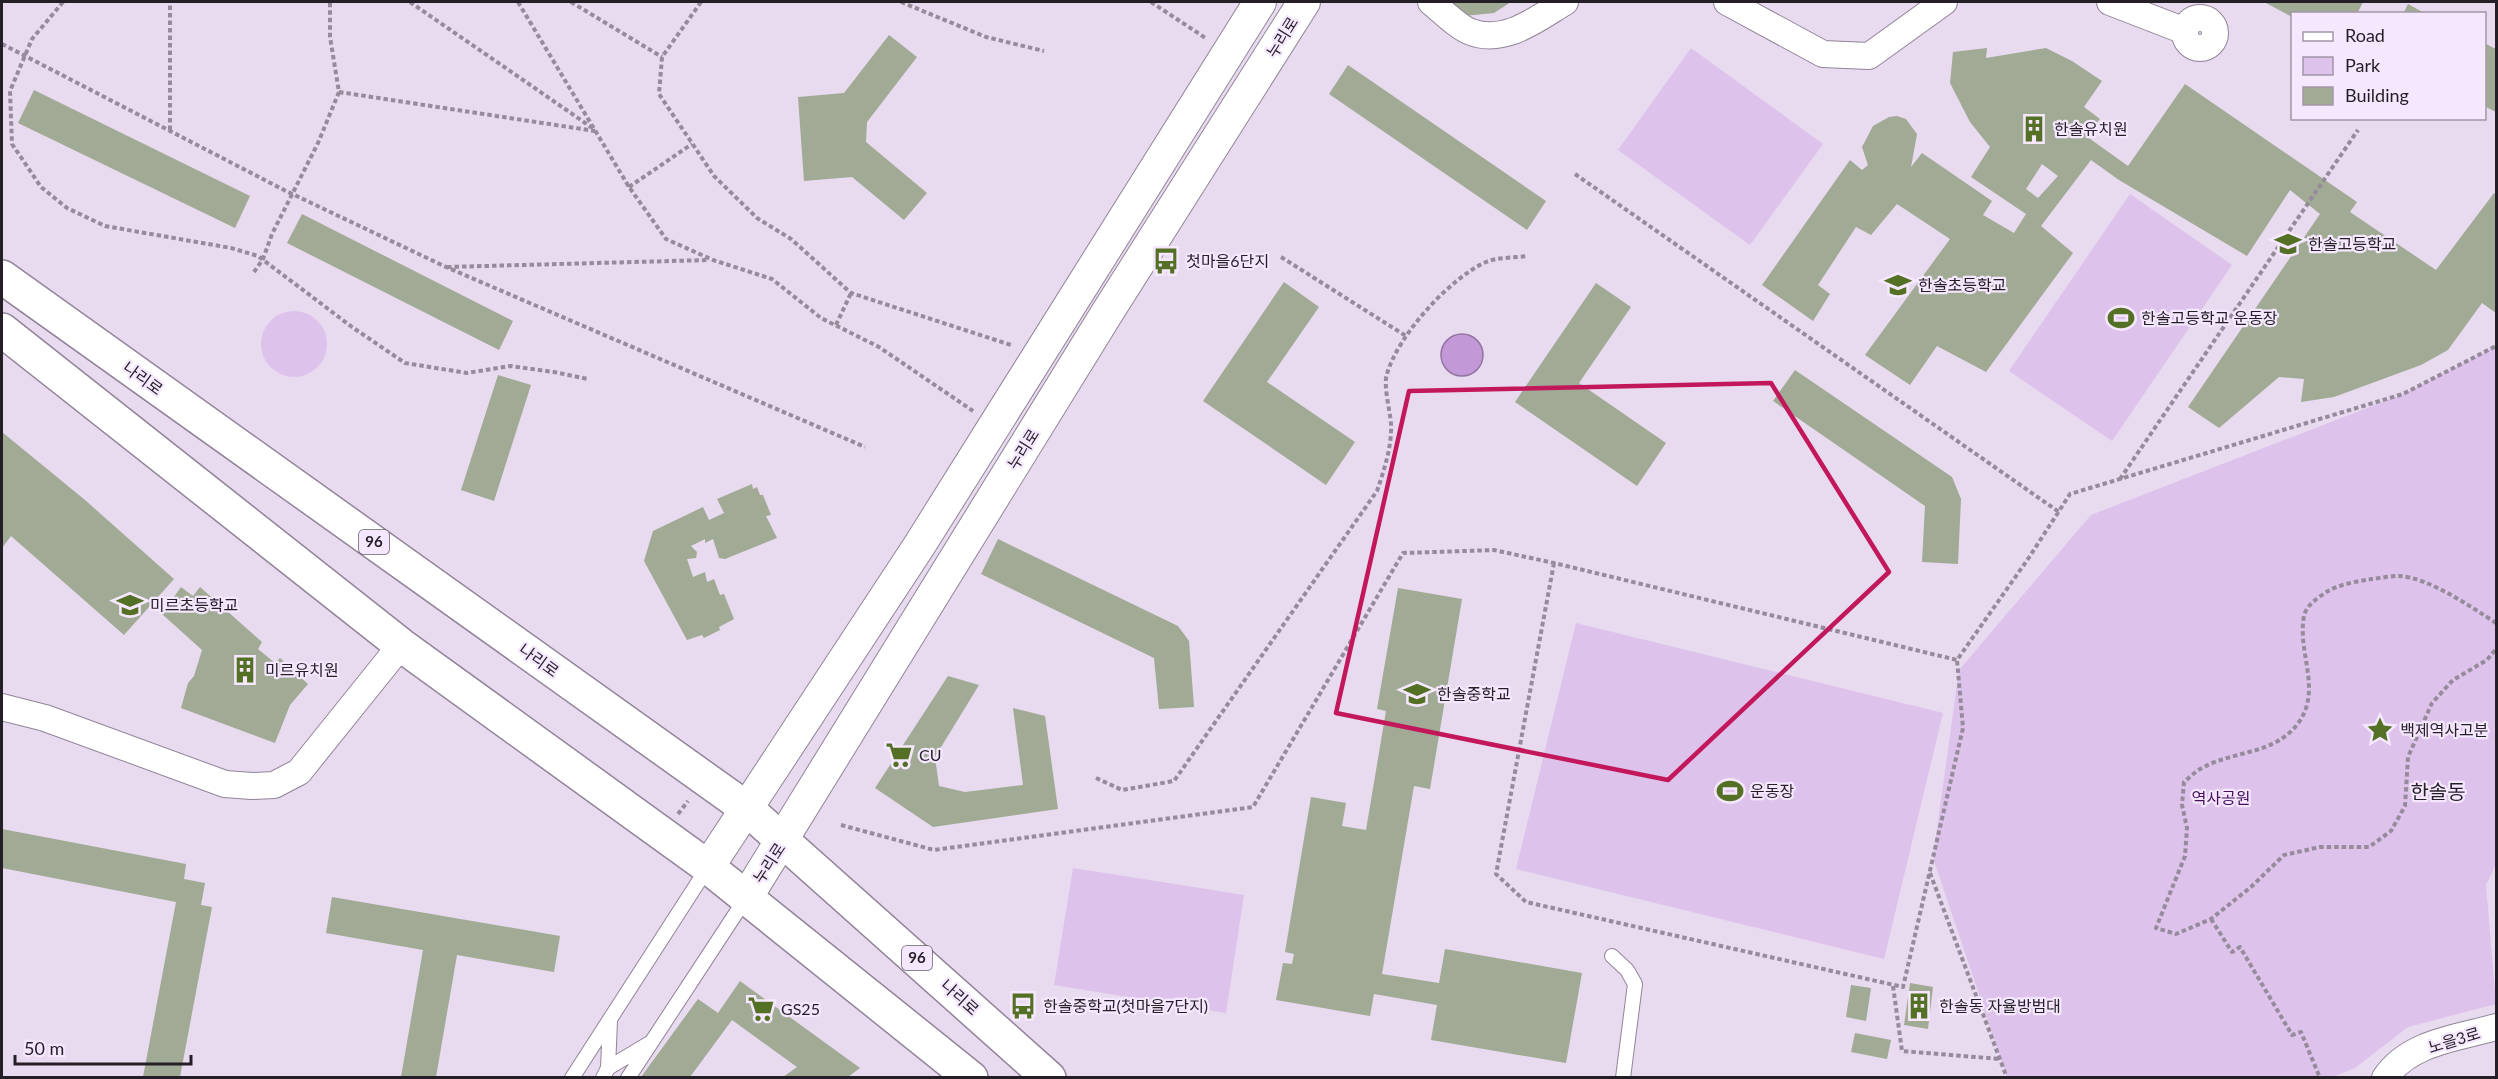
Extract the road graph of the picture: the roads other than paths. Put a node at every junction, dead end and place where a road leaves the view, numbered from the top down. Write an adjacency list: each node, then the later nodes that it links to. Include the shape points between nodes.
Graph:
1 (1260, 2): 13 (street, via 920,546)
2 (1304, 2): 14 (street, 누리로, via 1063,384)
3 (1431, 2): 4 (street, via 1471,32 1496,35 1522,28)
4 (1565, 2)
5 (1727, 2): 6 (street, via 1823,54 1869,56)
6 (1944, 2)
7 (2110, 2): 8 (street)
8 (2185, 31)
9 (2, 277): 13 (main road, 나리로 / 96)
10 (2, 330): 11 (main road)
11 (401, 645): 12 (street, via 298,772 274,785 225,784 45,718); 15 (main road)
12 (2, 707)
13 (746, 808): 14 (main road, 나리로 / 96); 15 (street)
14 (784, 839): 16 (street, 누리로); 25 (main road, 나리로 / 96)
15 (708, 867): 16 (main road); 18 (lane)
16 (746, 898): 20 (lane); 24 (main road)
17 (1612, 956): 26 (lane, via 1635,984)
18 (610, 1020): 21 (lane); 22 (lane)
19 (2496, 1027): 27 (street, 노을3로, via 2432,1043 2394,1064)
20 (652, 1042): 21 (lane); 23 (lane)
21 (606, 1072)
22 (572, 1077)
23 (628, 1077)
24 (971, 1077)
25 (1049, 1077)
26 (1623, 1077)
27 (2385, 1077)

